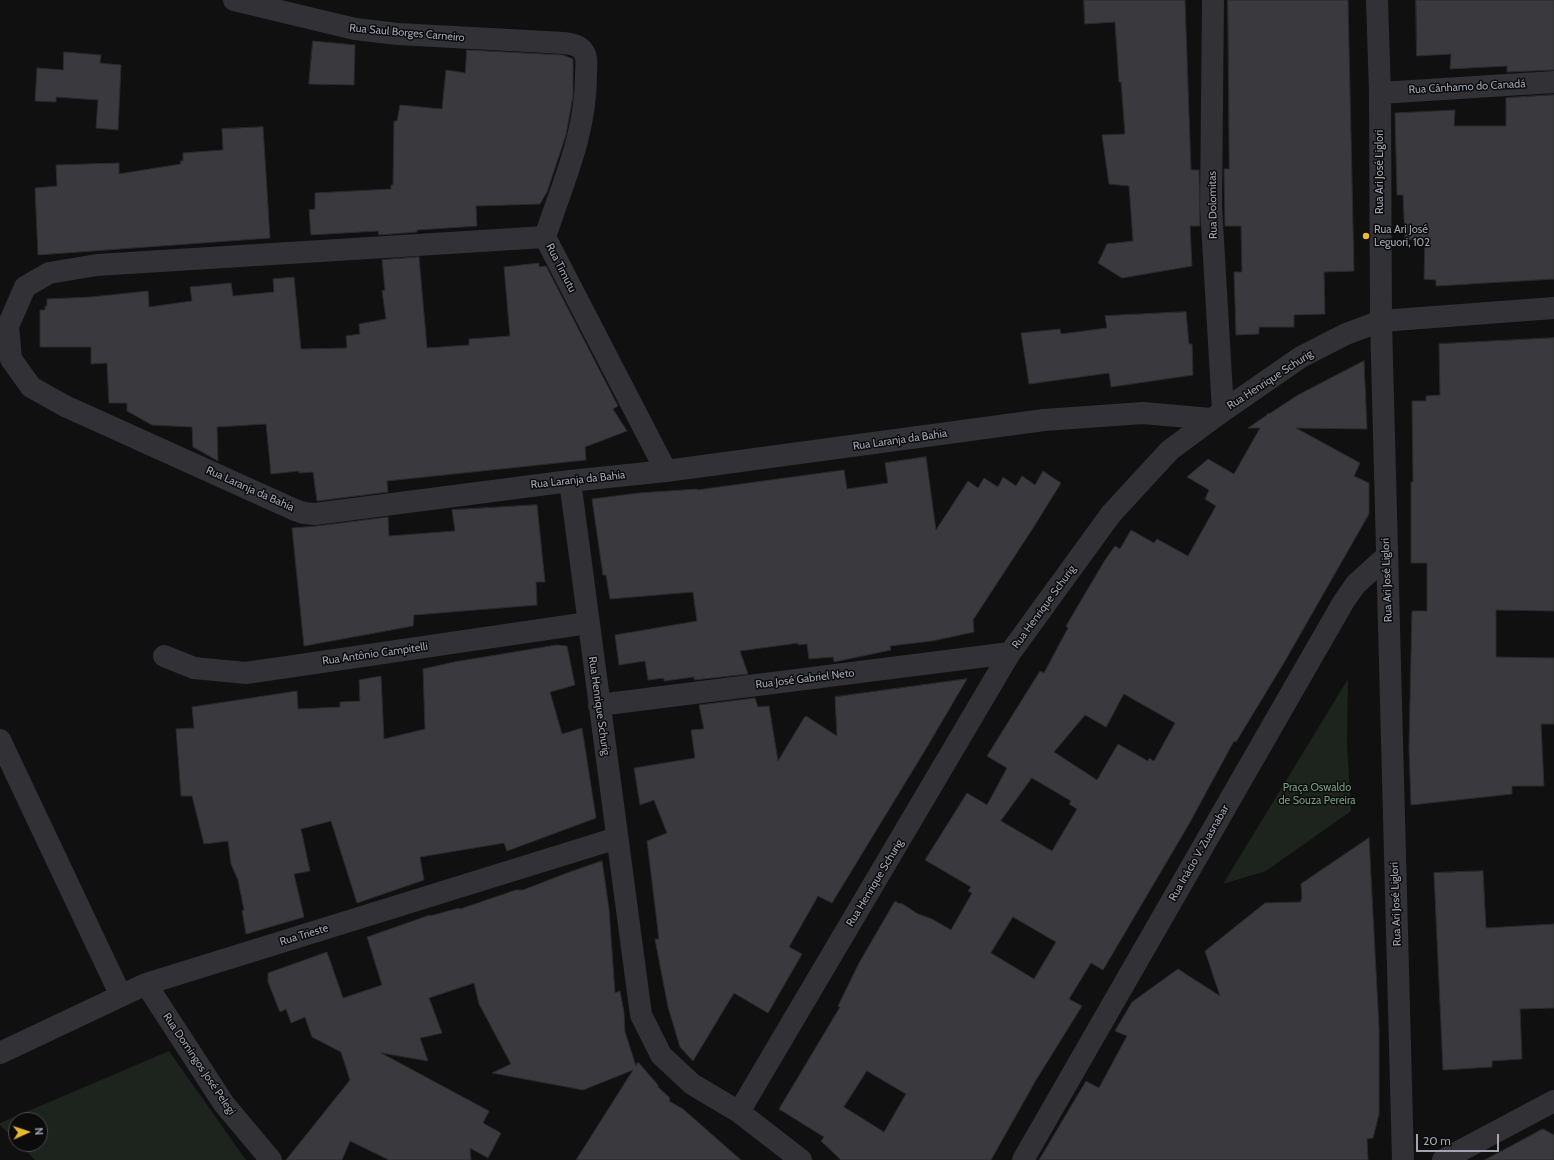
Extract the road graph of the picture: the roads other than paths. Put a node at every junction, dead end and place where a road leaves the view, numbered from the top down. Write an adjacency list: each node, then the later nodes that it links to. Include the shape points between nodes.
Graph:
1 (234, 0): 4 (street, Rua Saul Borges Carneiro, via 355,29 398,34 564,43)
2 (1213, 0): 10 (street, Rua Dolomitas, via 1212,206)
3 (1377, 0): 6 (street, Rua Ari José Liglori)
4 (583, 50): 7 (street, Rua Timutu, via 586,62 586,93 578,141)
5 (1554, 82): 6 (street, Rua Cânhamo do Canadá)
6 (1380, 93): 9 (street, Rua Ari José Liglori)
7 (545, 237): 11 (street, Rua Timutu); 12 (street, Rua Laranja da Bahia, via 97,265 49,273 25,287 8,326 11,359 31,387 65,406 304,513 337,512)
8 (1554, 308): 9 (street, Rua Henrique Schurig)
9 (1380, 321): 10 (street, Rua Henrique Schurig, via 1346,334 1301,358); 13 (street, Rua Ari José Liglori)
10 (1217, 415): 11 (street, Rua Laranja da Bahia, via 1143,413 1044,420); 15 (street, Rua Henrique Schurig, via 1170,450 1111,514)
11 (666, 471): 12 (street, Rua Laranja da Bahia)
12 (570, 480): 14 (street, Rua Henrique Schurig)
13 (1387, 556): 27 (street, Rua Inácio V. Zuasnabar, via 1356,584 1344,601); 28 (street, Rua Ari José Liglori)
14 (588, 623): 16 (street, Rua Antônio Campitelli, via 246,673 194,668); 17 (street, Rua Henrique Schurig)
15 (1010, 653): 17 (street, Rua José Gabriel Neto); 24 (street, Rua Henrique Schurig)
16 (164, 656)
17 (599, 706): 19 (street, Rua Henrique Schurig)
18 (0, 740): 21 (street)
19 (617, 838): 20 (street, Rua Trieste); 24 (street, Rua Henrique Schurig, via 640,1014 661,1055 692,1084)
20 (146, 984): 21 (street, Rua Trieste); 25 (street, Rua Domingos José Pelegi, via 224,1104)
21 (121, 996): 22 (street, Rua Trieste)
22 (0, 1053)
23 (1554, 1101): 29 (street)
24 (739, 1112): 26 (street)
25 (271, 1160)
26 (801, 1160)
27 (1022, 1160)
28 (1403, 1160)
29 (1443, 1160)

